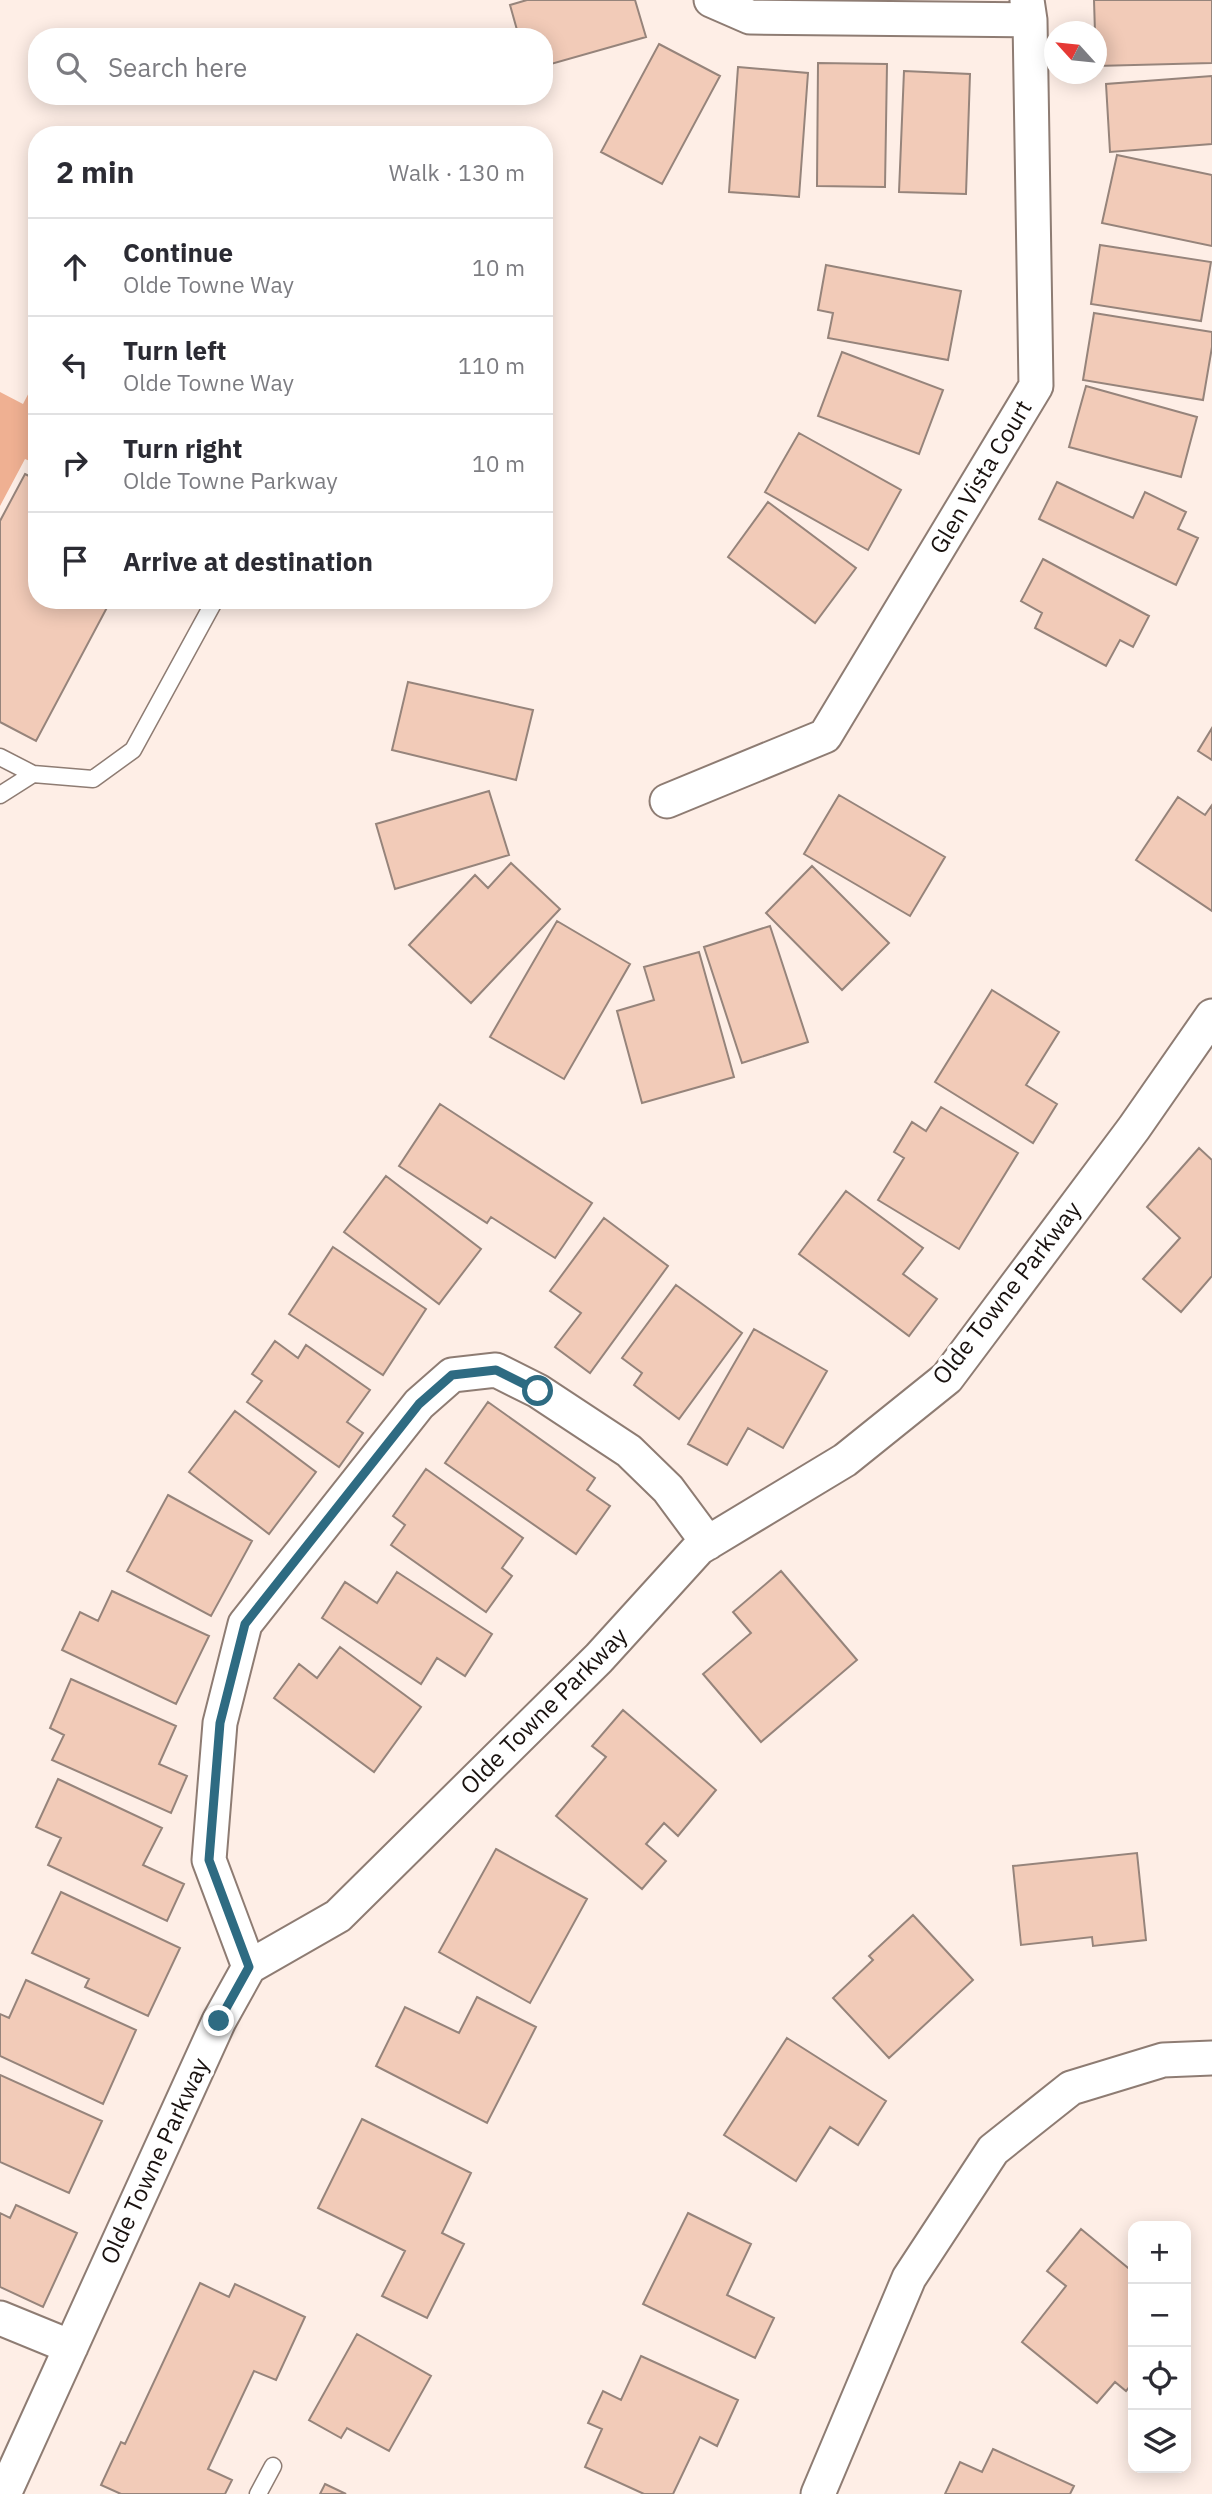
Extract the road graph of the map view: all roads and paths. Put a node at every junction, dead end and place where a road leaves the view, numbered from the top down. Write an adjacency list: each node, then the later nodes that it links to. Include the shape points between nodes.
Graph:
1 (711, 0): 2 (street, Glen Vista Court, via 750,17)
2 (1028, 10): 7 (street, Glen Vista Court, via 1037,386 825,736)
3 (210, 609): 5 (lane, via 133,750 93,779)
4 (0, 757): 5 (lane)
5 (33, 774): 6 (lane)
6 (0, 795)
7 (667, 801)
8 (1212, 1016): 9 (street, Olde Towne Parkway, via 947,1378 845,1460)
9 (708, 1543): 10 (street, Olde Towne Parkway, via 599,1658 338,1916); 10 (street, via 668,1489 629,1451 538,1391 496,1370 452,1375 419,1404 245,1624 220,1723 209,1860)
10 (249, 1967): 13 (street, Olde Towne Parkway, via 219,2021)
11 (1212, 2058): 17 (street, via 1163,2060 1071,2088 993,2150 909,2278)
12 (0, 2318): 13 (street)
13 (71, 2347): 15 (street, Olde Towne Parkway)
14 (273, 2466): 16 (lane)
15 (4, 2494)
16 (258, 2494)
17 (818, 2494)

